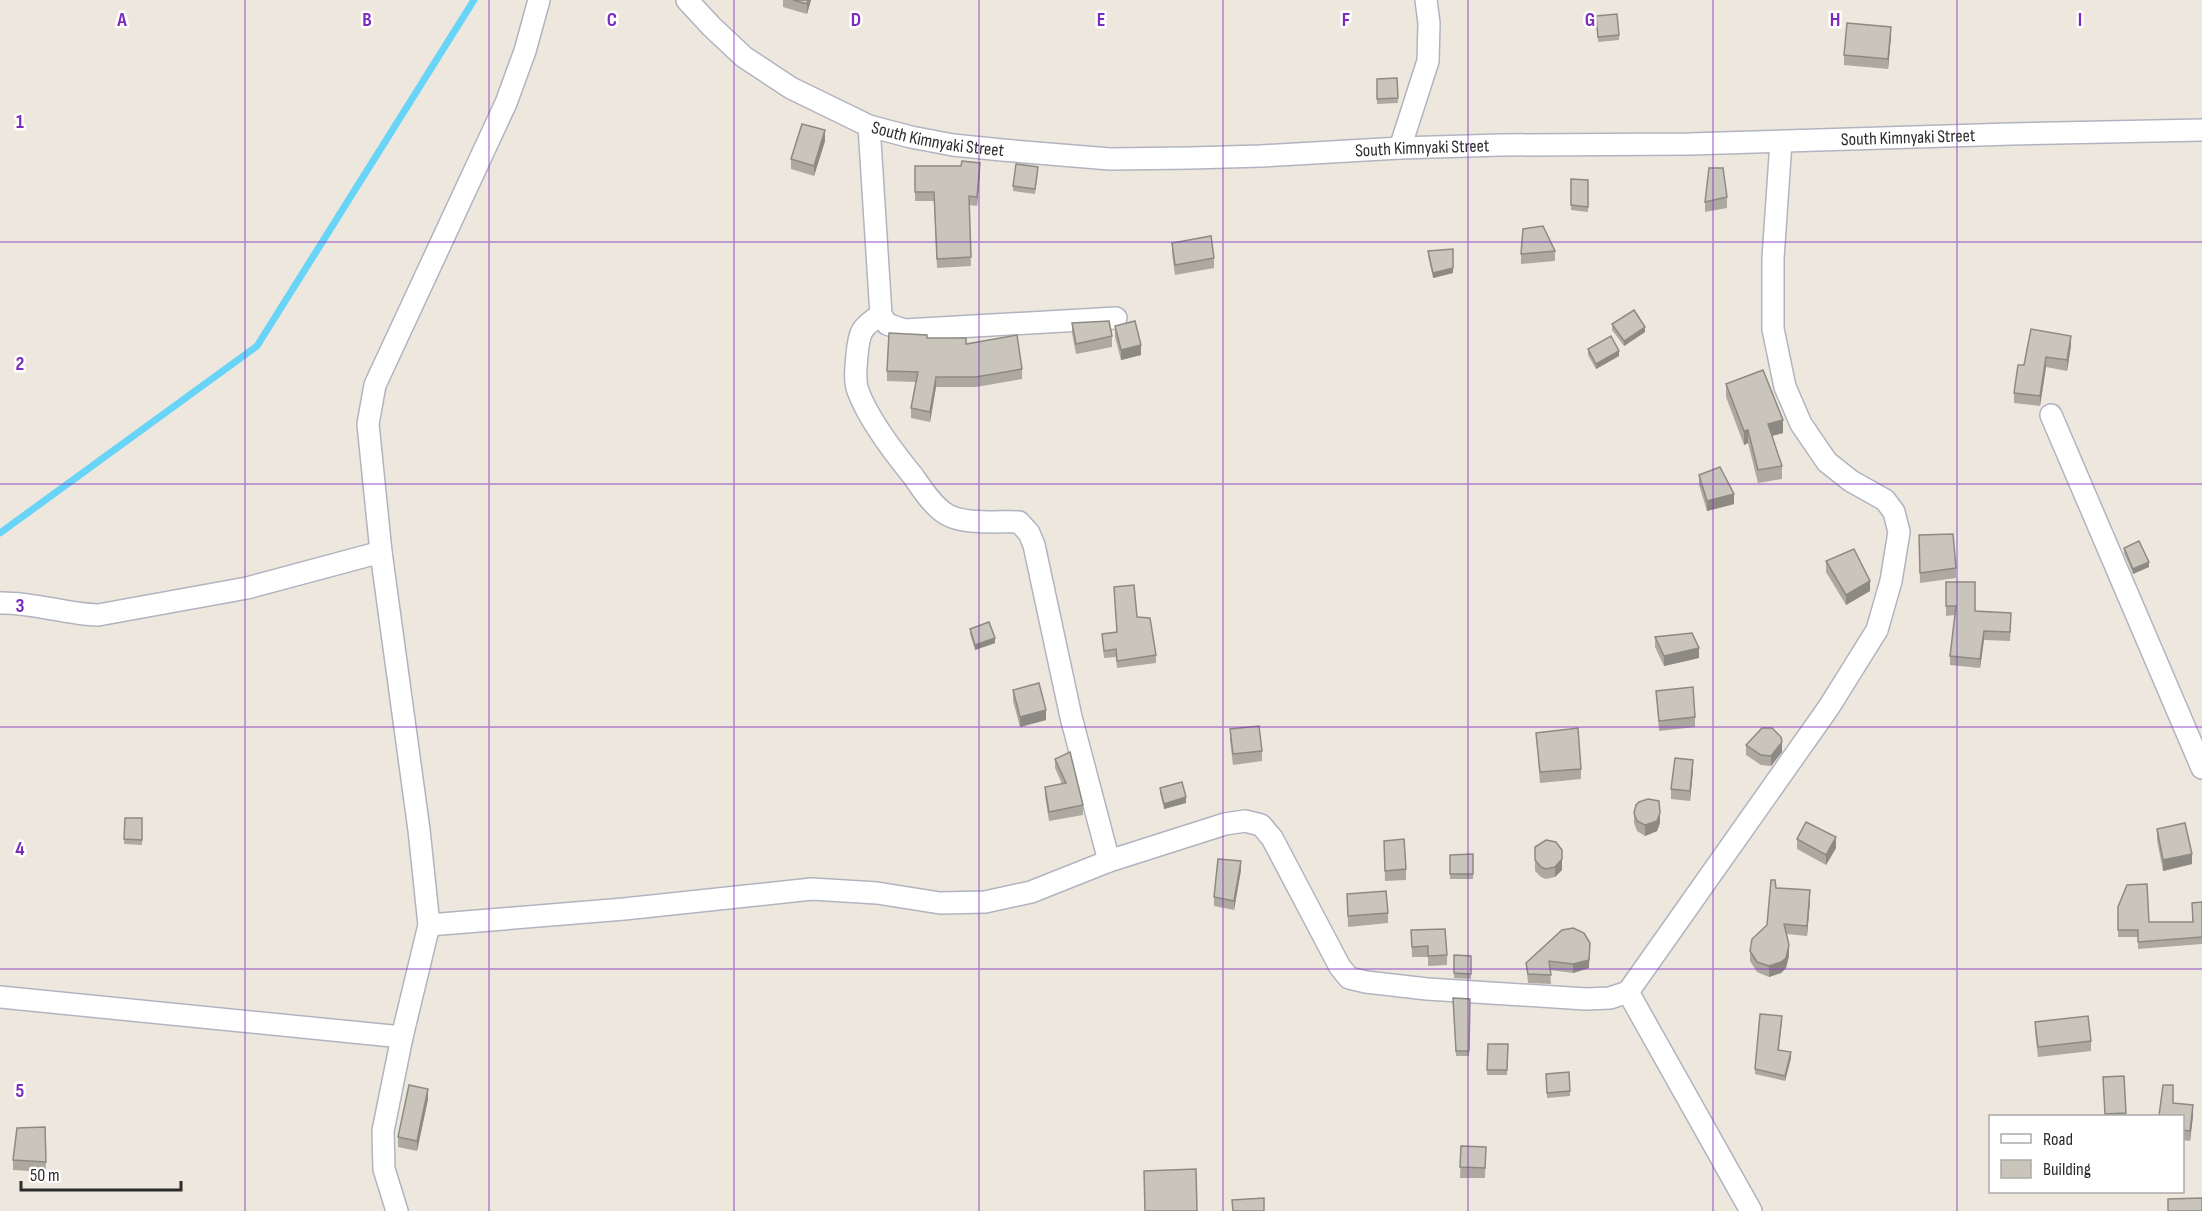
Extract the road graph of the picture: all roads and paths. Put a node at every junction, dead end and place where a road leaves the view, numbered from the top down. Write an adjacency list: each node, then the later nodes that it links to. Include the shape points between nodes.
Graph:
1 (539, 0): 11 (street, via 506,103 375,385 368,424)
2 (687, 0): 4 (street, South Kimnyaki Street, via 744,57 791,88)
3 (1426, 0): 7 (street, via 1428,61)
4 (869, 126): 7 (street, South Kimnyaki Street, via 953,145 1110,159); 8 (street)
5 (2202, 130): 6 (street, South Kimnyaki Street)
6 (1781, 142): 7 (street, South Kimnyaki Street); 16 (street, via 1773,258 1773,329 1785,387 1801,423 1827,462 1886,500 1894,512 1899,532 1891,581 1877,630 1829,707)
7 (1400, 148)
8 (881, 315): 9 (street, via 887,324 904,330); 14 (street, via 863,327 855,375 866,406 899,459 946,514 963,520 1019,522 1032,539 1071,717)
9 (1116, 318)
10 (2051, 415): 13 (street)
11 (381, 552): 12 (street, via 247,588 98,615 75,615 20,602); 15 (street)
12 (0, 603)
13 (2202, 768)
14 (1109, 861): 15 (street, via 1030,892 985,902 940,903 877,893 812,889); 16 (street, via 1224,824 1245,821 1261,825 1272,838 1349,978 1505,995 1586,999)
15 (429, 925): 18 (street)
16 (1629, 992): 20 (street)
17 (0, 996): 18 (street)
18 (402, 1037): 19 (street, via 383,1131 384,1169)
19 (397, 1211)
20 (1751, 1211)

